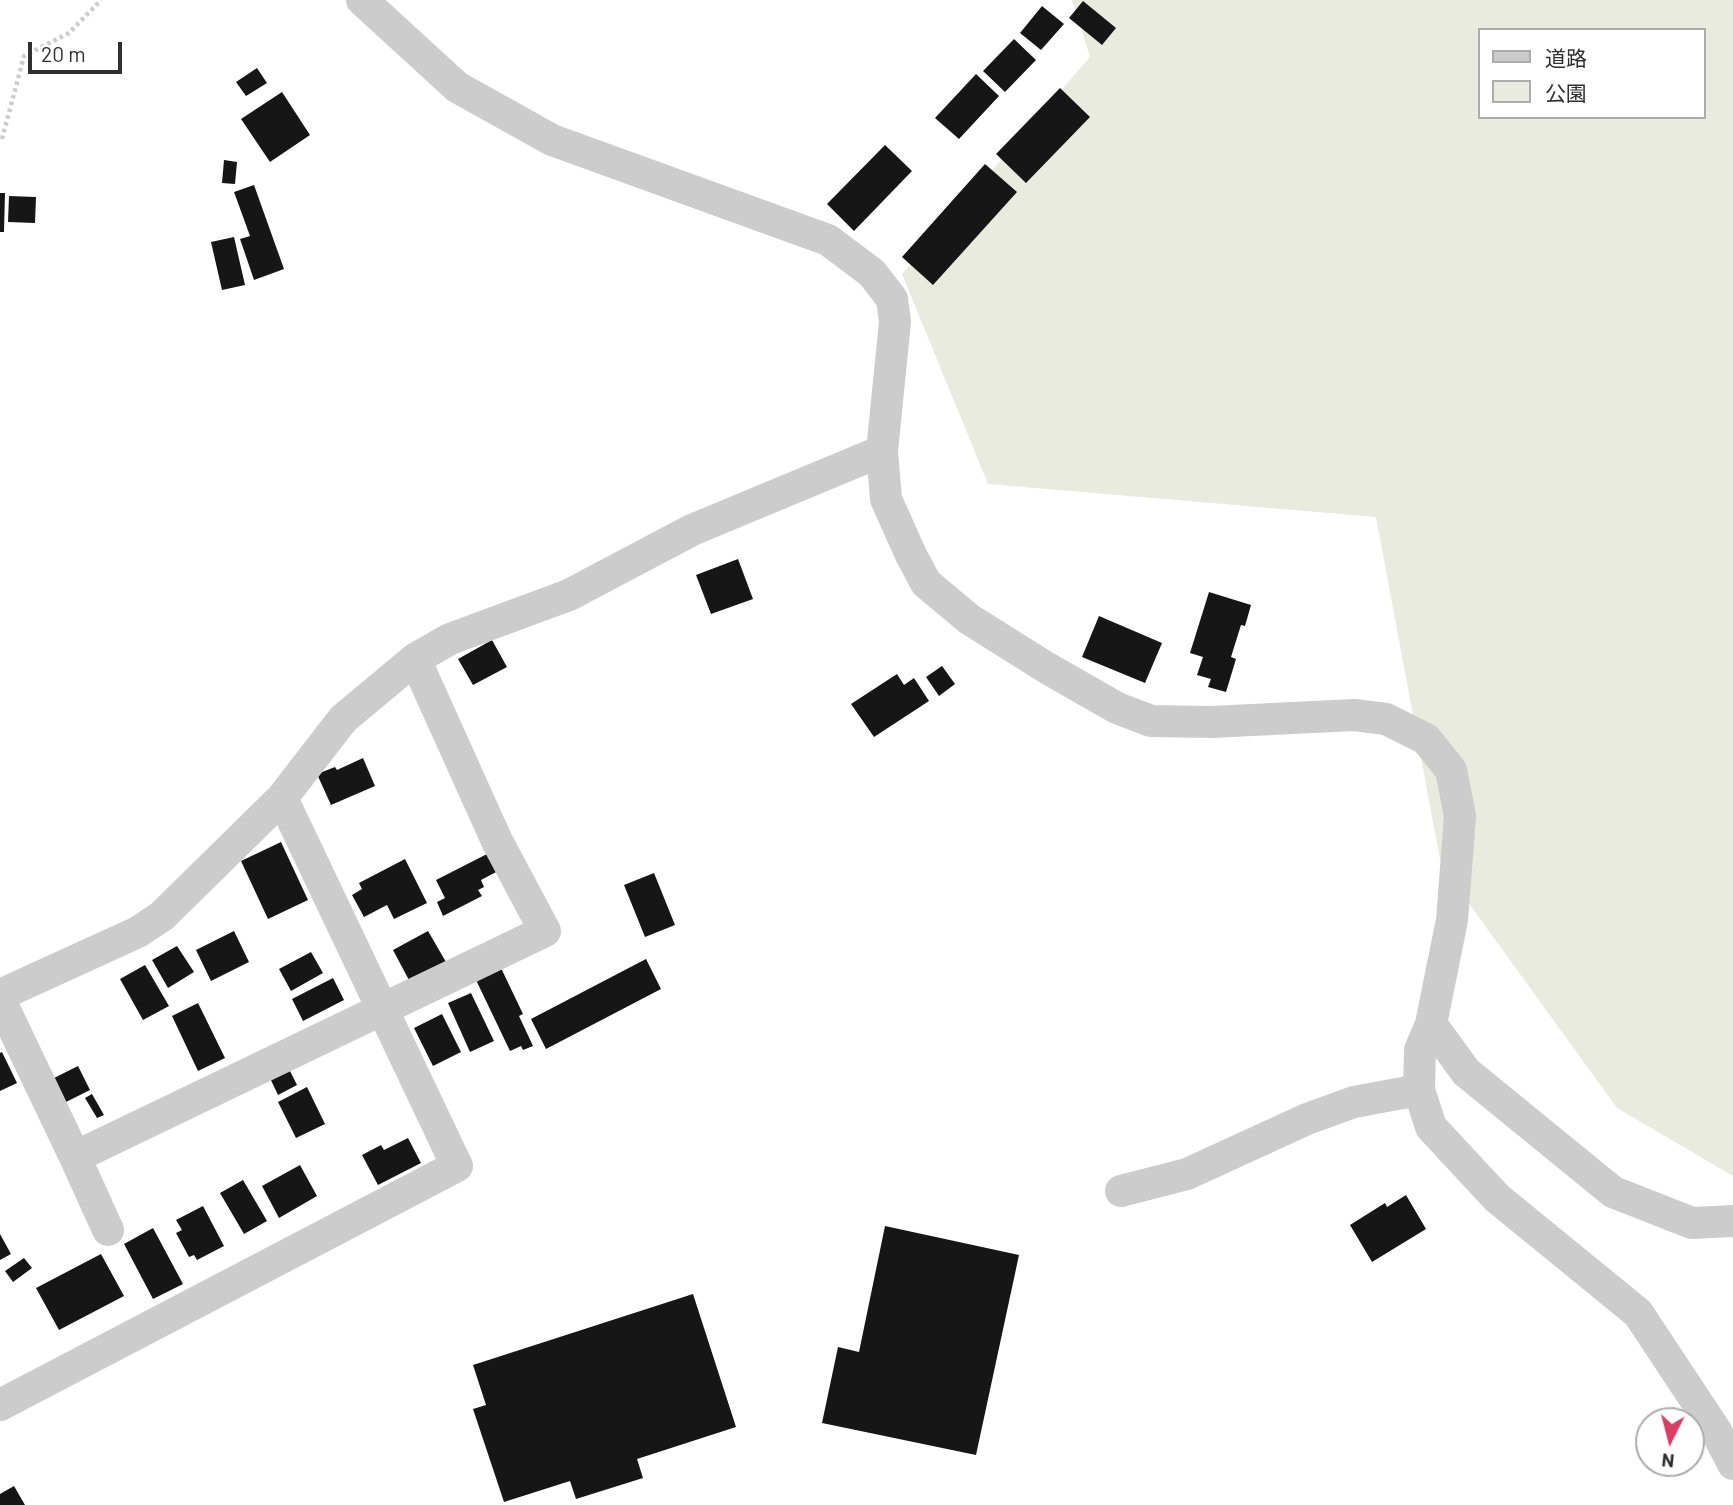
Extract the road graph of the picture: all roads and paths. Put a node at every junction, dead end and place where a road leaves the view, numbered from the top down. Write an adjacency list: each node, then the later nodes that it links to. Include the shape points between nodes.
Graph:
1 (100, 0): 3 (path, via 69,33 24,56)
2 (362, 0): 4 (street, via 457,87 552,140 828,240 872,273 892,299 895,322)
3 (2, 139)
4 (882, 450): 5 (street, via 692,530 569,595 450,639); 10 (street, via 886,499 926,583 969,619 1117,708 1151,721 1354,715 1386,719 1426,738 1451,770 1460,816 1452,920)
5 (415, 659): 6 (street, via 343,719); 9 (street, via 497,841 545,931)
6 (282, 798): 7 (street, via 162,916 138,932); 9 (street)
7 (0, 995)
8 (0, 1000): 12 (street)
9 (382, 1009): 12 (street); 16 (street, via 457,1166)
10 (1431, 1024): 11 (street, via 1420,1050); 14 (street, via 1466,1072 1613,1192 1692,1223)
11 (1419, 1090): 13 (street, via 1354,1102 1187,1174); 17 (street, via 1431,1126 1497,1198 1638,1313)
12 (75, 1157): 15 (street)
13 (1121, 1191)
14 (1733, 1221)
15 (108, 1230)
16 (0, 1405)
17 (1733, 1464)

